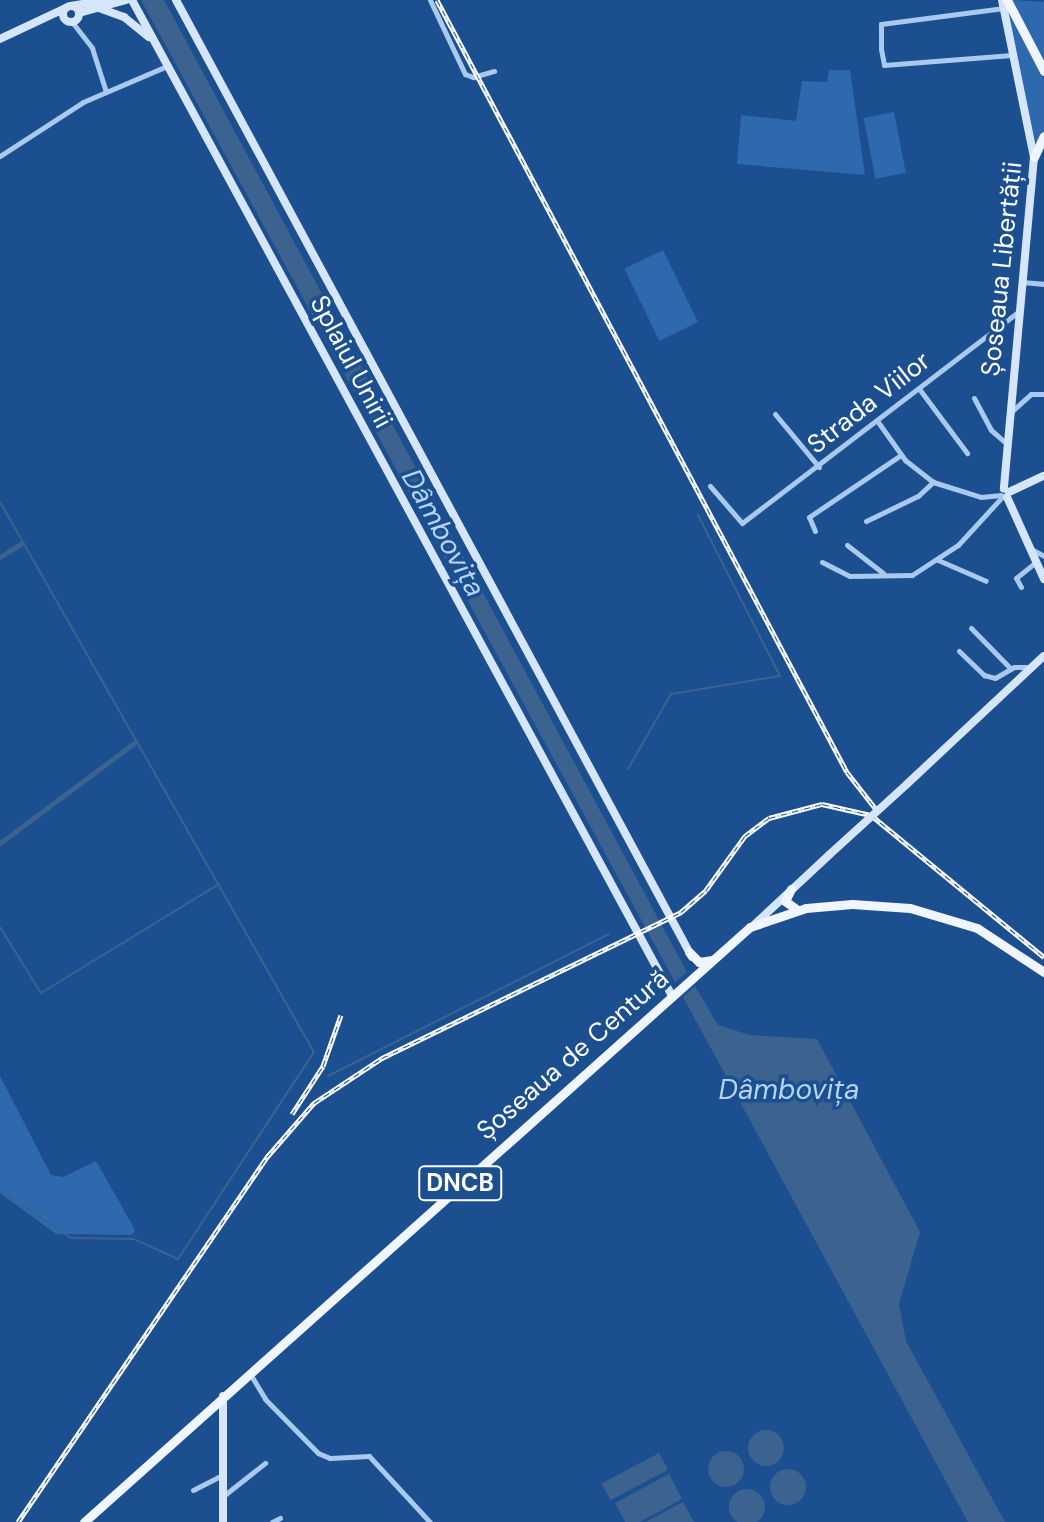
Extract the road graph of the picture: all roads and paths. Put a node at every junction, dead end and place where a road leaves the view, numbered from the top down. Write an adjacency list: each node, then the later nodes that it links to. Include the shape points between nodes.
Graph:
1 (106, 0): 7 (main road)
2 (126, 0): 8 (main road)
3 (132, 0): 13 (main road, Splaiul Unirii)
4 (176, 0): 58 (main road, Splaiul Unirii)
5 (430, 0): 16 (street, via 463,71 473,77)
6 (1004, 3): 14 (main road, Șoseaua Libertății); 14 (street, via 879,25 882,58 884,65); 17 (main road)
7 (68, 5): 9 (main road); 10 (main road); 11 (main road)
8 (99, 8): 9 (main road); 13 (main road, via 130,21)
9 (79, 13): 11 (main road)
10 (37, 19): 11 (main road); 12 (main road)
11 (68, 20): 18 (street, via 92,48)
12 (0, 39)
13 (157, 46): 15 (main road, Splaiul Unirii)
14 (1013, 55): 21 (main road, Șoseaua Libertății)
15 (167, 66): 18 (street); 62 (main road, Splaiul Unirii)
16 (494, 71)
17 (1044, 71)
18 (106, 92): 20 (street)
19 (1044, 136): 21 (main road)
20 (0, 156)
21 (1034, 157): 22 (main road, Șoseaua Libertății)
22 (1022, 282): 23 (street); 24 (main road, Șoseaua Libertății)
23 (1044, 284)
24 (1018, 312): 25 (street, Strada Viilor); 29 (main road, Șoseaua Libertății)
25 (920, 390): 30 (street, Strada Viilor); 32 (street)
26 (1044, 394): 29 (street, via 1031,394)
27 (974, 398): 31 (street, via 991,430)
28 (775, 414): 34 (street)
29 (1008, 415): 31 (main road, Șoseaua Libertății)
30 (878, 422): 33 (street); 34 (street, Strada Viilor)
31 (1005, 442): 38 (main road, Șoseaua Libertății)
32 (967, 453)
33 (901, 455): 36 (street); 40 (street, via 809,517)
34 (819, 467): 37 (street, Strada Viilor, via 742,523)
35 (1044, 476): 38 (main road)
36 (933, 482): 38 (street, via 981,497); 39 (street, via 918,496)
37 (710, 486)
38 (1005, 494): 42 (main road, Șoseaua Libertății, via 1030,549); 43 (street)
39 (866, 521)
40 (815, 531)
41 (847, 545): 45 (street)
42 (1040, 559): 46 (main road, Șoseaua Libertății); 48 (street, via 1016,578)
43 (938, 560): 45 (street, via 909,576); 47 (street)
44 (822, 562): 45 (street, via 850,576)
45 (883, 573)
46 (1044, 579)
47 (986, 581)
48 (1021, 587)
49 (971, 628): 53 (street)
50 (959, 651): 53 (street, via 984,675 999,678)
51 (1044, 656): 52 (main road)
52 (1032, 667): 53 (street); 54 (main road, bridge)
53 (1010, 668)
54 (788, 892): 55 (main road, via 788,906); 56 (main road); 57 (main road)
55 (796, 909): 56 (main road, Șoseaua de Centură / DNCB); 60 (main road, Șoseaua de Centură / DNCB, via 877,904 933,913 990,934)
56 (771, 917): 57 (main road, Șoseaua de Centură / DNCB)
57 (754, 925): 59 (main road, Șoseaua de Centură / DNCB)
58 (689, 952): 59 (main road, via 701,963); 61 (main road, Splaiul Unirii)
59 (714, 959): 61 (main road, Șoseaua de Centură / DNCB)
60 (1044, 972)
61 (696, 976): 62 (main road, Șoseaua de Centură / DNCB)
62 (676, 993): 63 (main road, Șoseaua de Centură / DNCB)
63 (249, 1372): 64 (main road, Șoseaua de Centură / DNCB); 73 (street, via 265,1399 318,1453 326,1458 370,1457 405,1501)
64 (223, 1396): 66 (main road); 70 (main road, Șoseaua de Centură / DNCB)
65 (265, 1463): 68 (street)
66 (222, 1475): 67 (street); 68 (main road)
67 (193, 1490)
68 (222, 1497): 71 (main road)
69 (280, 1518): 72 (street)
70 (84, 1522)
71 (223, 1522)
72 (272, 1522)
73 (430, 1522)

